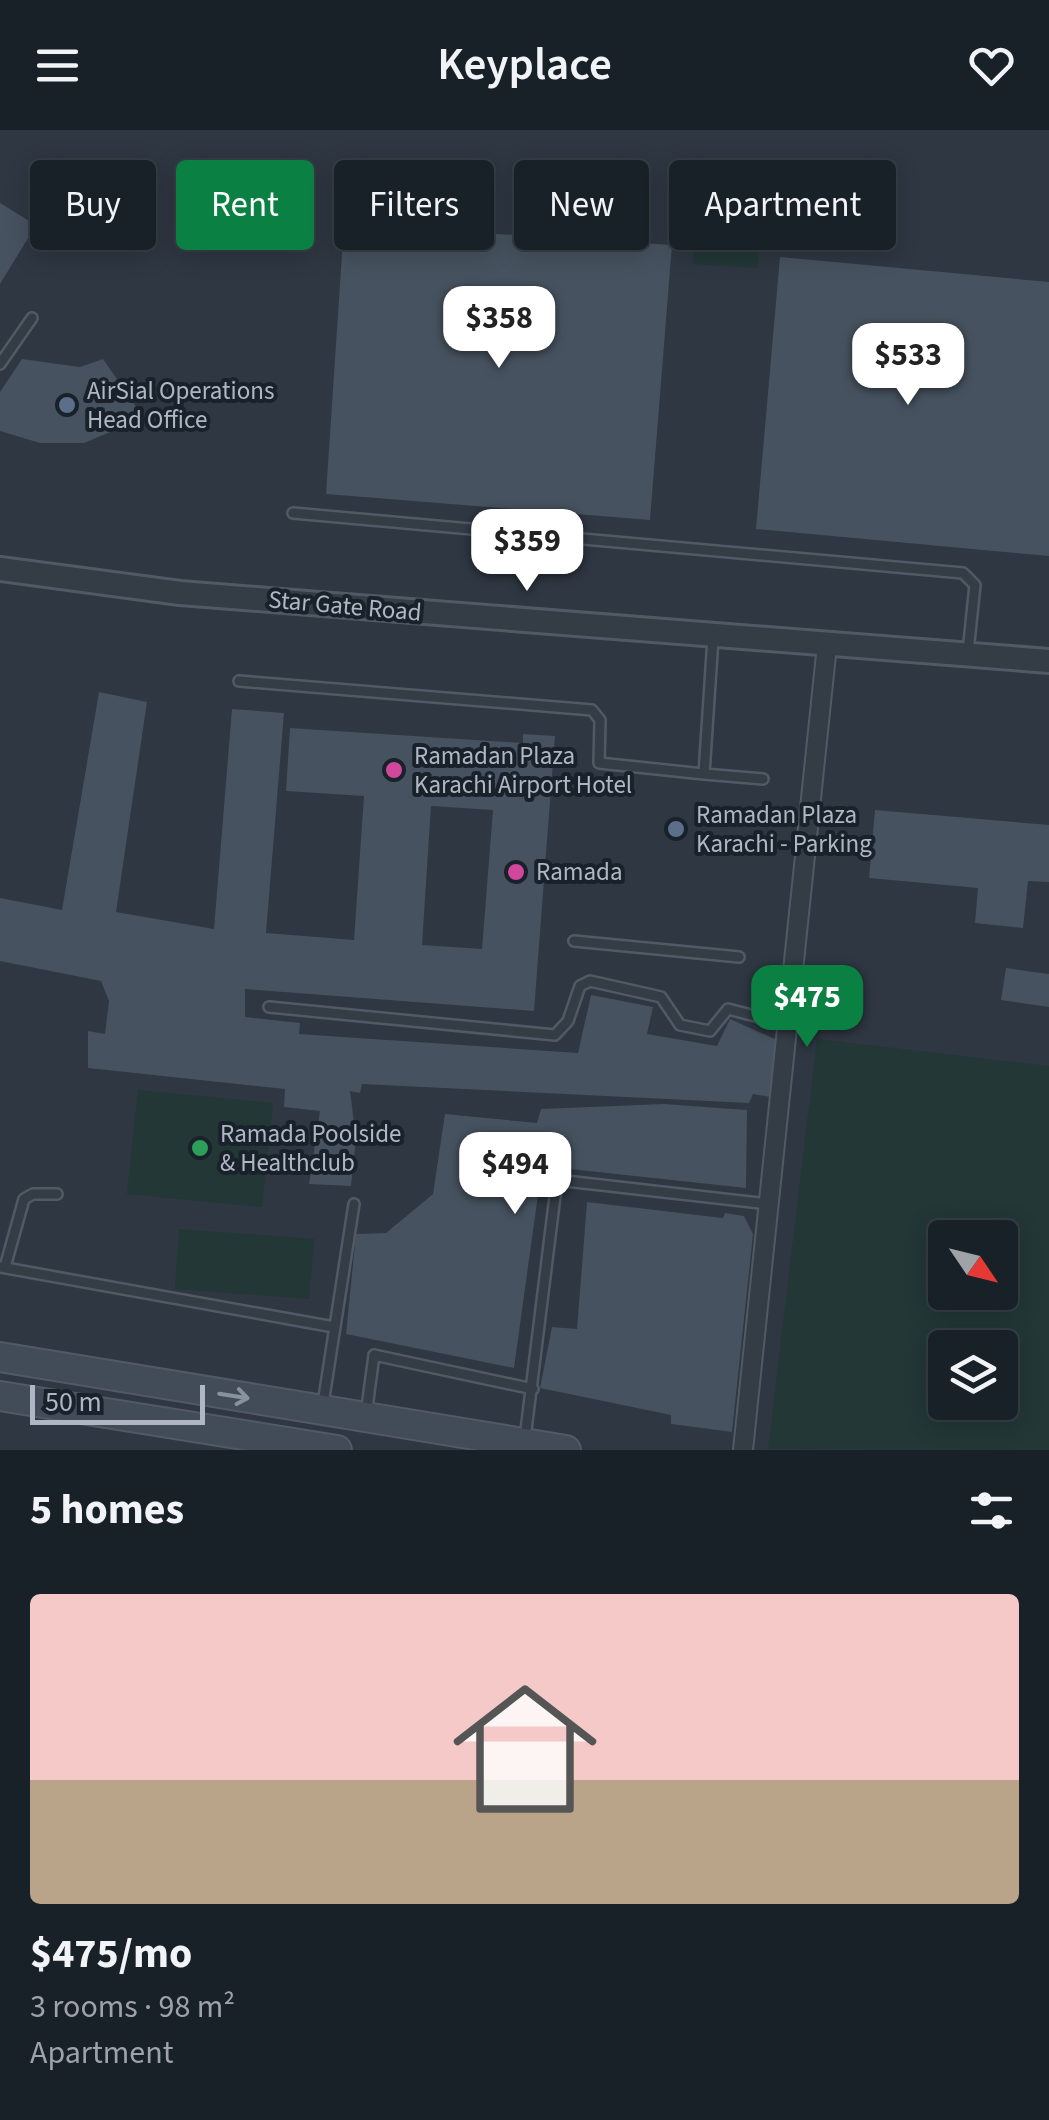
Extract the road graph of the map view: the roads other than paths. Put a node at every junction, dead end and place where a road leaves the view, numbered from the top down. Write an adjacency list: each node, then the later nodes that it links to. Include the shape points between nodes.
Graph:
1 (32, 318): 2 (lane)
2 (0, 364)
3 (293, 513): 7 (lane, via 963,572 975,584)
4 (0, 569): 5 (street, Star Gate Road, via 180,592)
5 (714, 635): 6 (street, Star Gate Road); 10 (lane)
6 (827, 645): 7 (street, Star Gate Road); 15 (street)
7 (968, 655): 8 (street, Star Gate Road)
8 (1049, 661)
9 (239, 681): 10 (lane, via 592,710 600,720 599,763)
10 (704, 774): 11 (lane)
11 (764, 779)
12 (574, 941): 13 (lane)
13 (738, 957)
14 (269, 1007): 15 (lane, via 556,1035 580,986 590,981 661,997 680,1026 710,1032 728,1010)
15 (786, 1024): 18 (street)
16 (57, 1194): 19 (lane, via 24,1199)
17 (354, 1204): 20 (lane)
18 (768, 1204): 22 (lane, via 557,1180); 29 (street)
19 (2, 1267): 20 (lane)
20 (334, 1327): 24 (lane)
21 (0, 1357): 24 (main road, one-way to 24)
22 (533, 1389): 25 (lane, via 374,1355); 26 (lane)
23 (0, 1396): 27 (main road)
24 (324, 1410): 25 (main road); 27 (main road)
25 (366, 1417): 26 (main road)
26 (524, 1442): 28 (main road)
27 (328, 1448)
28 (566, 1450)
29 (743, 1450)

